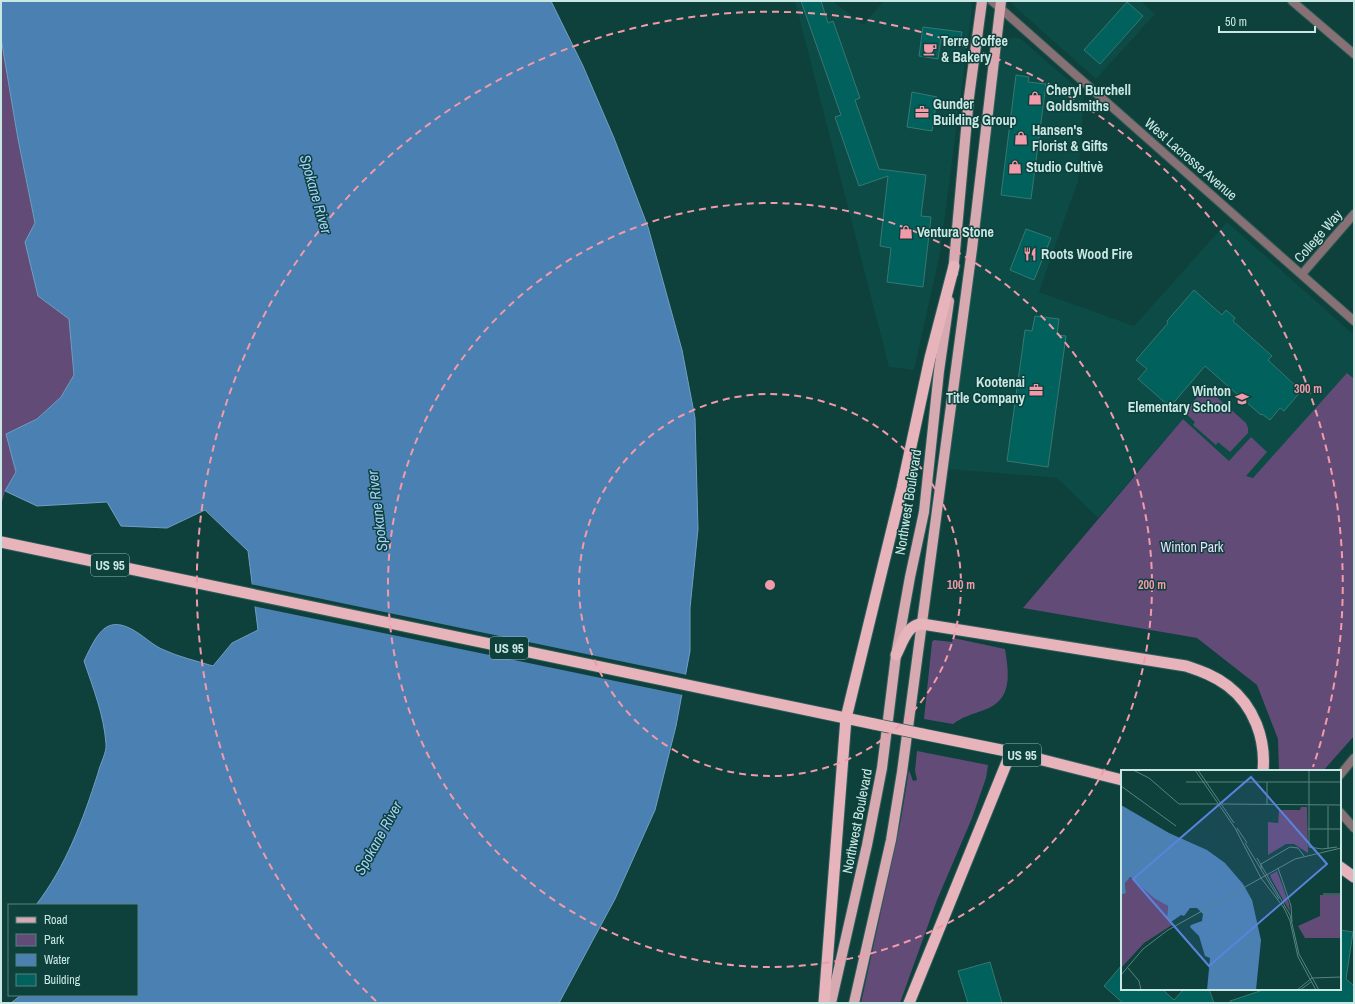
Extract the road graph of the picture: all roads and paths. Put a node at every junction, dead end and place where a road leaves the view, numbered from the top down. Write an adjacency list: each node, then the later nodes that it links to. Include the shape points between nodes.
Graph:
1 (982, 1): 7 (main road, Northwest Boulevard, via 969,97)
2 (992, 1): 4 (street, West Lacrosse Avenue)
3 (1292, 1): 5 (street)
4 (1001, 5): 8 (street, West Lacrosse Avenue); 11 (main road, Northwest Boulevard, via 972,249)
5 (1354, 54)
6 (1354, 214): 8 (street, College Way)
7 (954, 266): 12 (main road, Northwest Boulevard, via 939,371 924,512); 13 (highway)
8 (1302, 274): 9 (street, West Lacrosse Avenue)
9 (1354, 321)
10 (1, 542): 13 (highway, US 95)
11 (922, 624): 12 (highway, via 909,631); 16 (highway, via 1179,664 1202,671 1228,686 1251,712 1260,733); 25 (main road, Northwest Boulevard, via 891,840)
12 (896, 655): 24 (main road, Northwest Boulevard, via 882,768 868,845)
13 (846, 718): 14 (highway, US 95, bridge); 23 (highway)
14 (1011, 752): 18 (highway, US 95); 26 (highway)
15 (1354, 758): 17 (street)
16 (1263, 770)
17 (1341, 774)
18 (1121, 780)
19 (1341, 813): 20 (street)
20 (1354, 828)
21 (1341, 869): 22 (highway)
22 (1354, 877)
23 (824, 1003)
24 (830, 1003)
25 (854, 1003)
26 (909, 1003)

